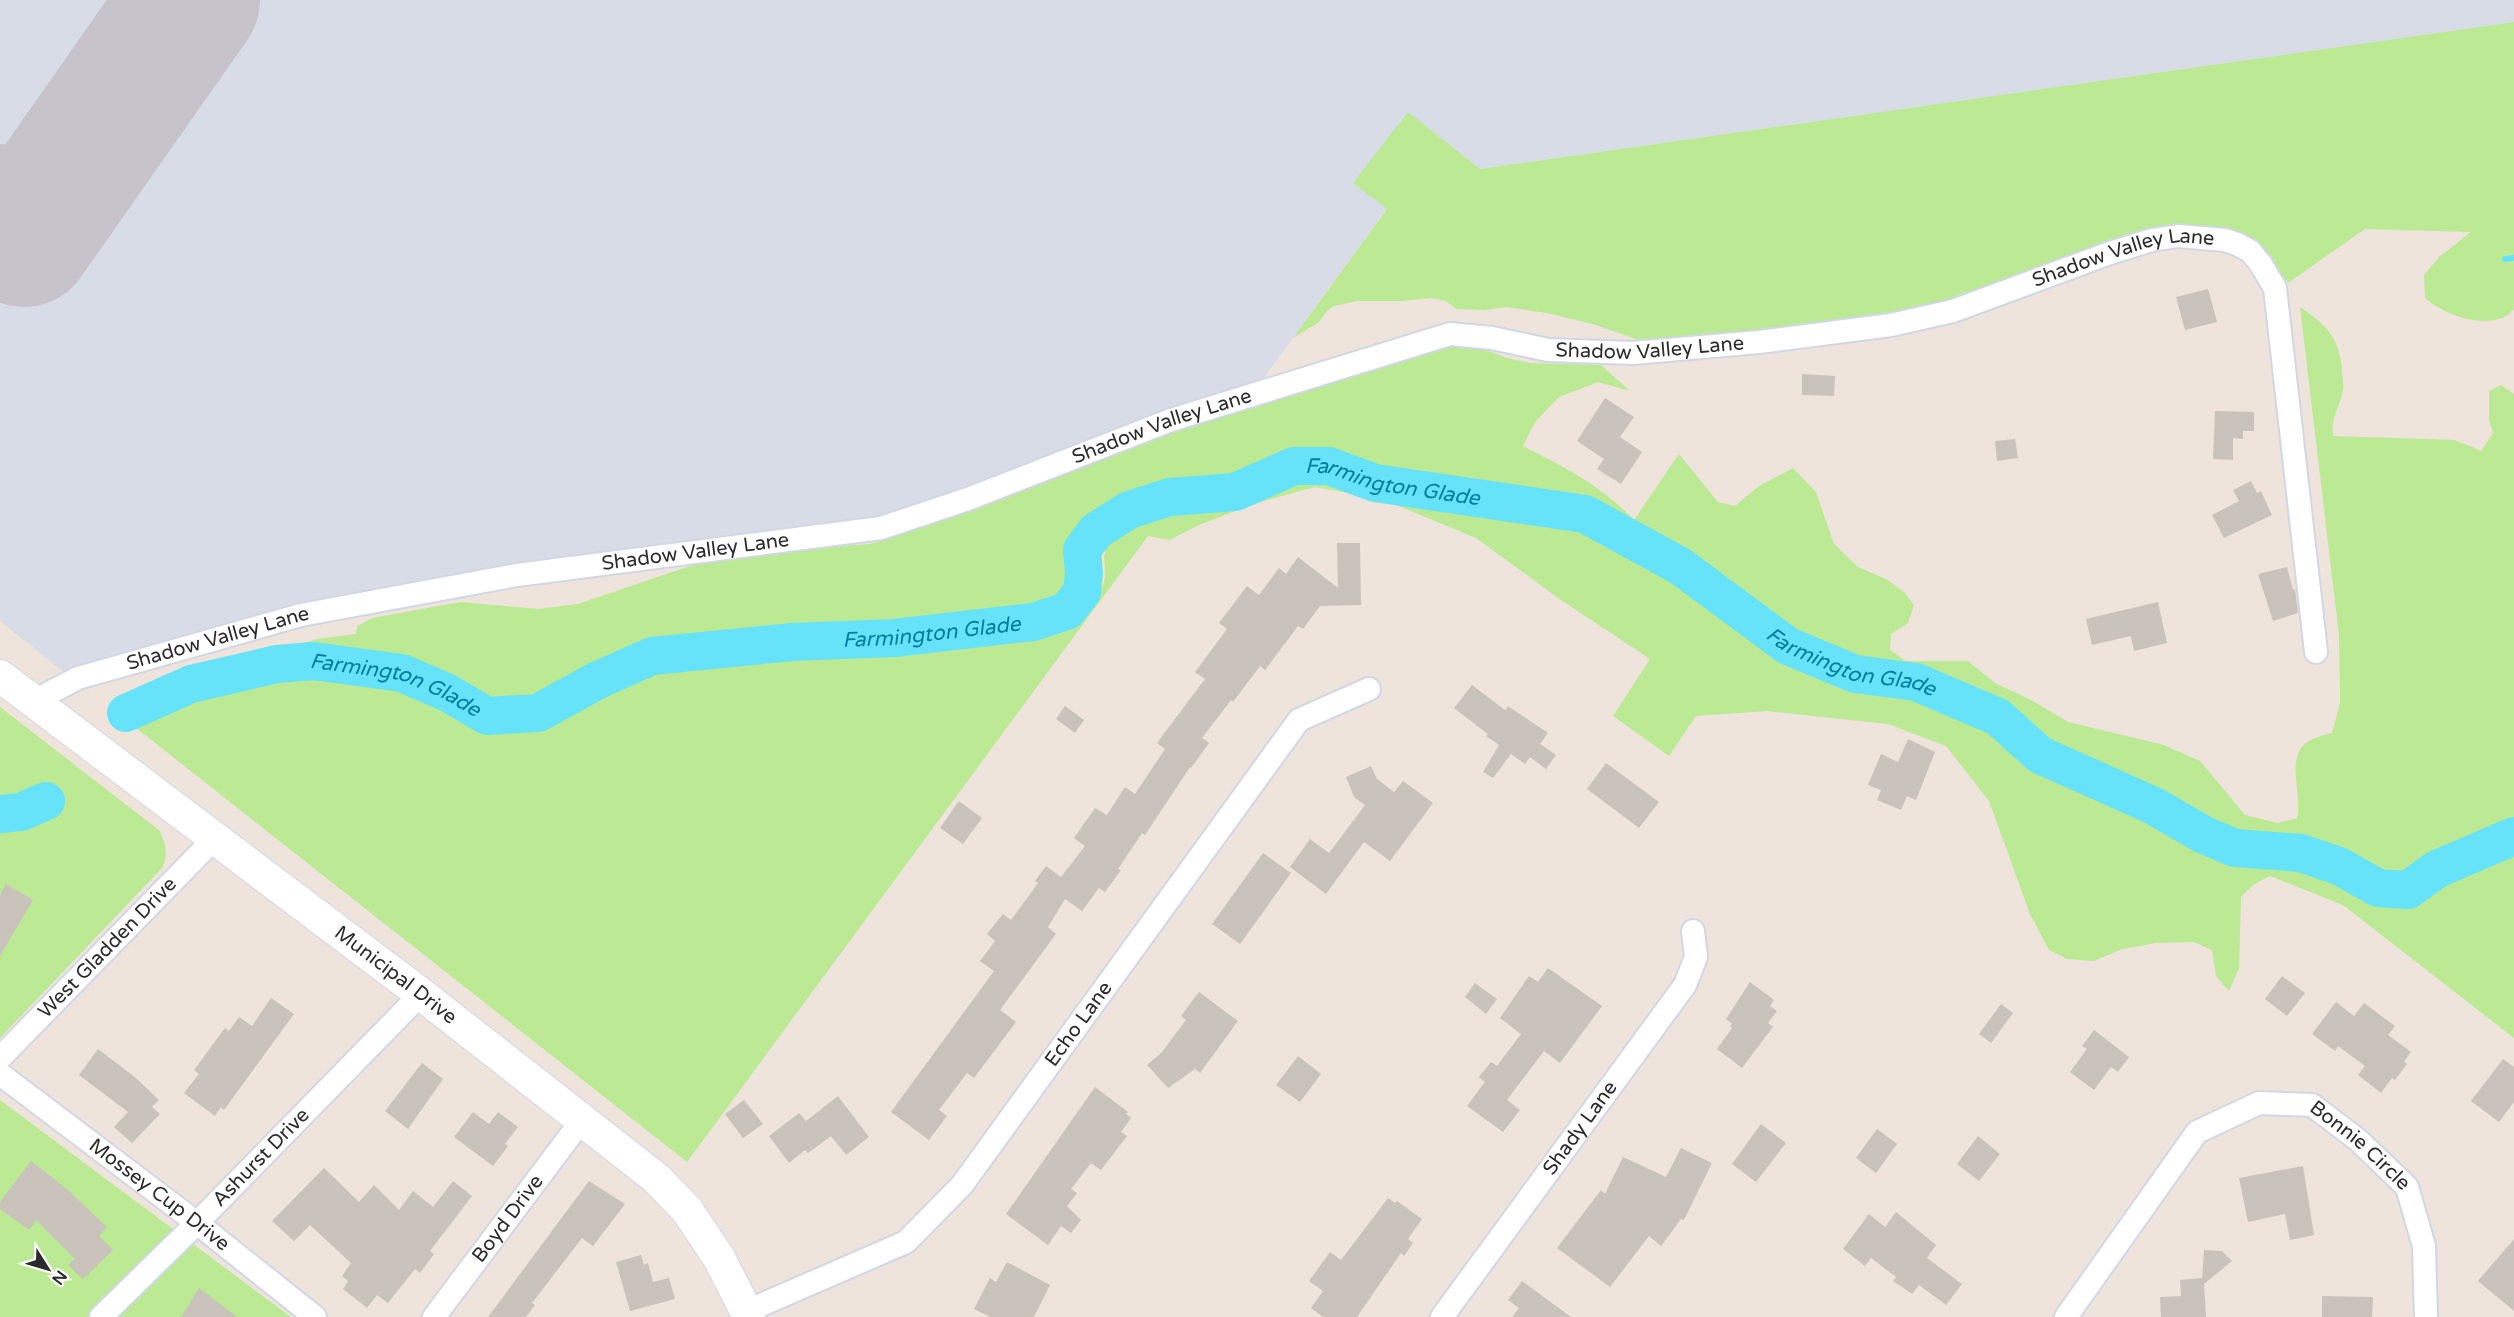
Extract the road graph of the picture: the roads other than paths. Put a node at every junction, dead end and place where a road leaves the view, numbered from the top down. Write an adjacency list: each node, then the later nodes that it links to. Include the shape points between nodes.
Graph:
1 (2316, 652): 4 (street, Shadow Valley Lane, via 2275,288 2250,251 2237,244 2178,236 2110,253 1953,311 1891,325 1633,353 1548,350 1470,334 1450,334 1171,420 968,499 881,528 517,575 301,615 78,678)
2 (0, 676): 4 (main road, Municipal Drive)
3 (1369, 689): 12 (street, Echo Lane, via 1299,720 962,1185 906,1242)
4 (34, 701): 5 (main road, Municipal Drive)
5 (215, 838): 7 (main road, Municipal Drive); 8 (street, West Gladden Drive)
6 (1693, 931): 16 (street, Shady Lane, via 1696,957 1685,985)
7 (421, 994): 10 (main road, Municipal Drive); 11 (street, Ashurst Drive)
8 (0, 1058)
9 (0, 1074): 11 (street, Mossey Cup Drive)
10 (582, 1120): 12 (main road, Municipal Drive, via 656,1178 687,1210 719,1258); 15 (street, Boyd Drive)
11 (197, 1223): 13 (street, Ashurst Drive); 14 (street, Mossey Cup Drive)
12 (748, 1314)
13 (101, 1317)
14 (315, 1317)
15 (434, 1317)
16 (1442, 1317)
17 (2066, 1317): 18 (street, Bonnie Circle, via 2198,1132 2259,1103 2312,1105 2358,1140 2407,1187 2424,1246)
18 (2426, 1317)

